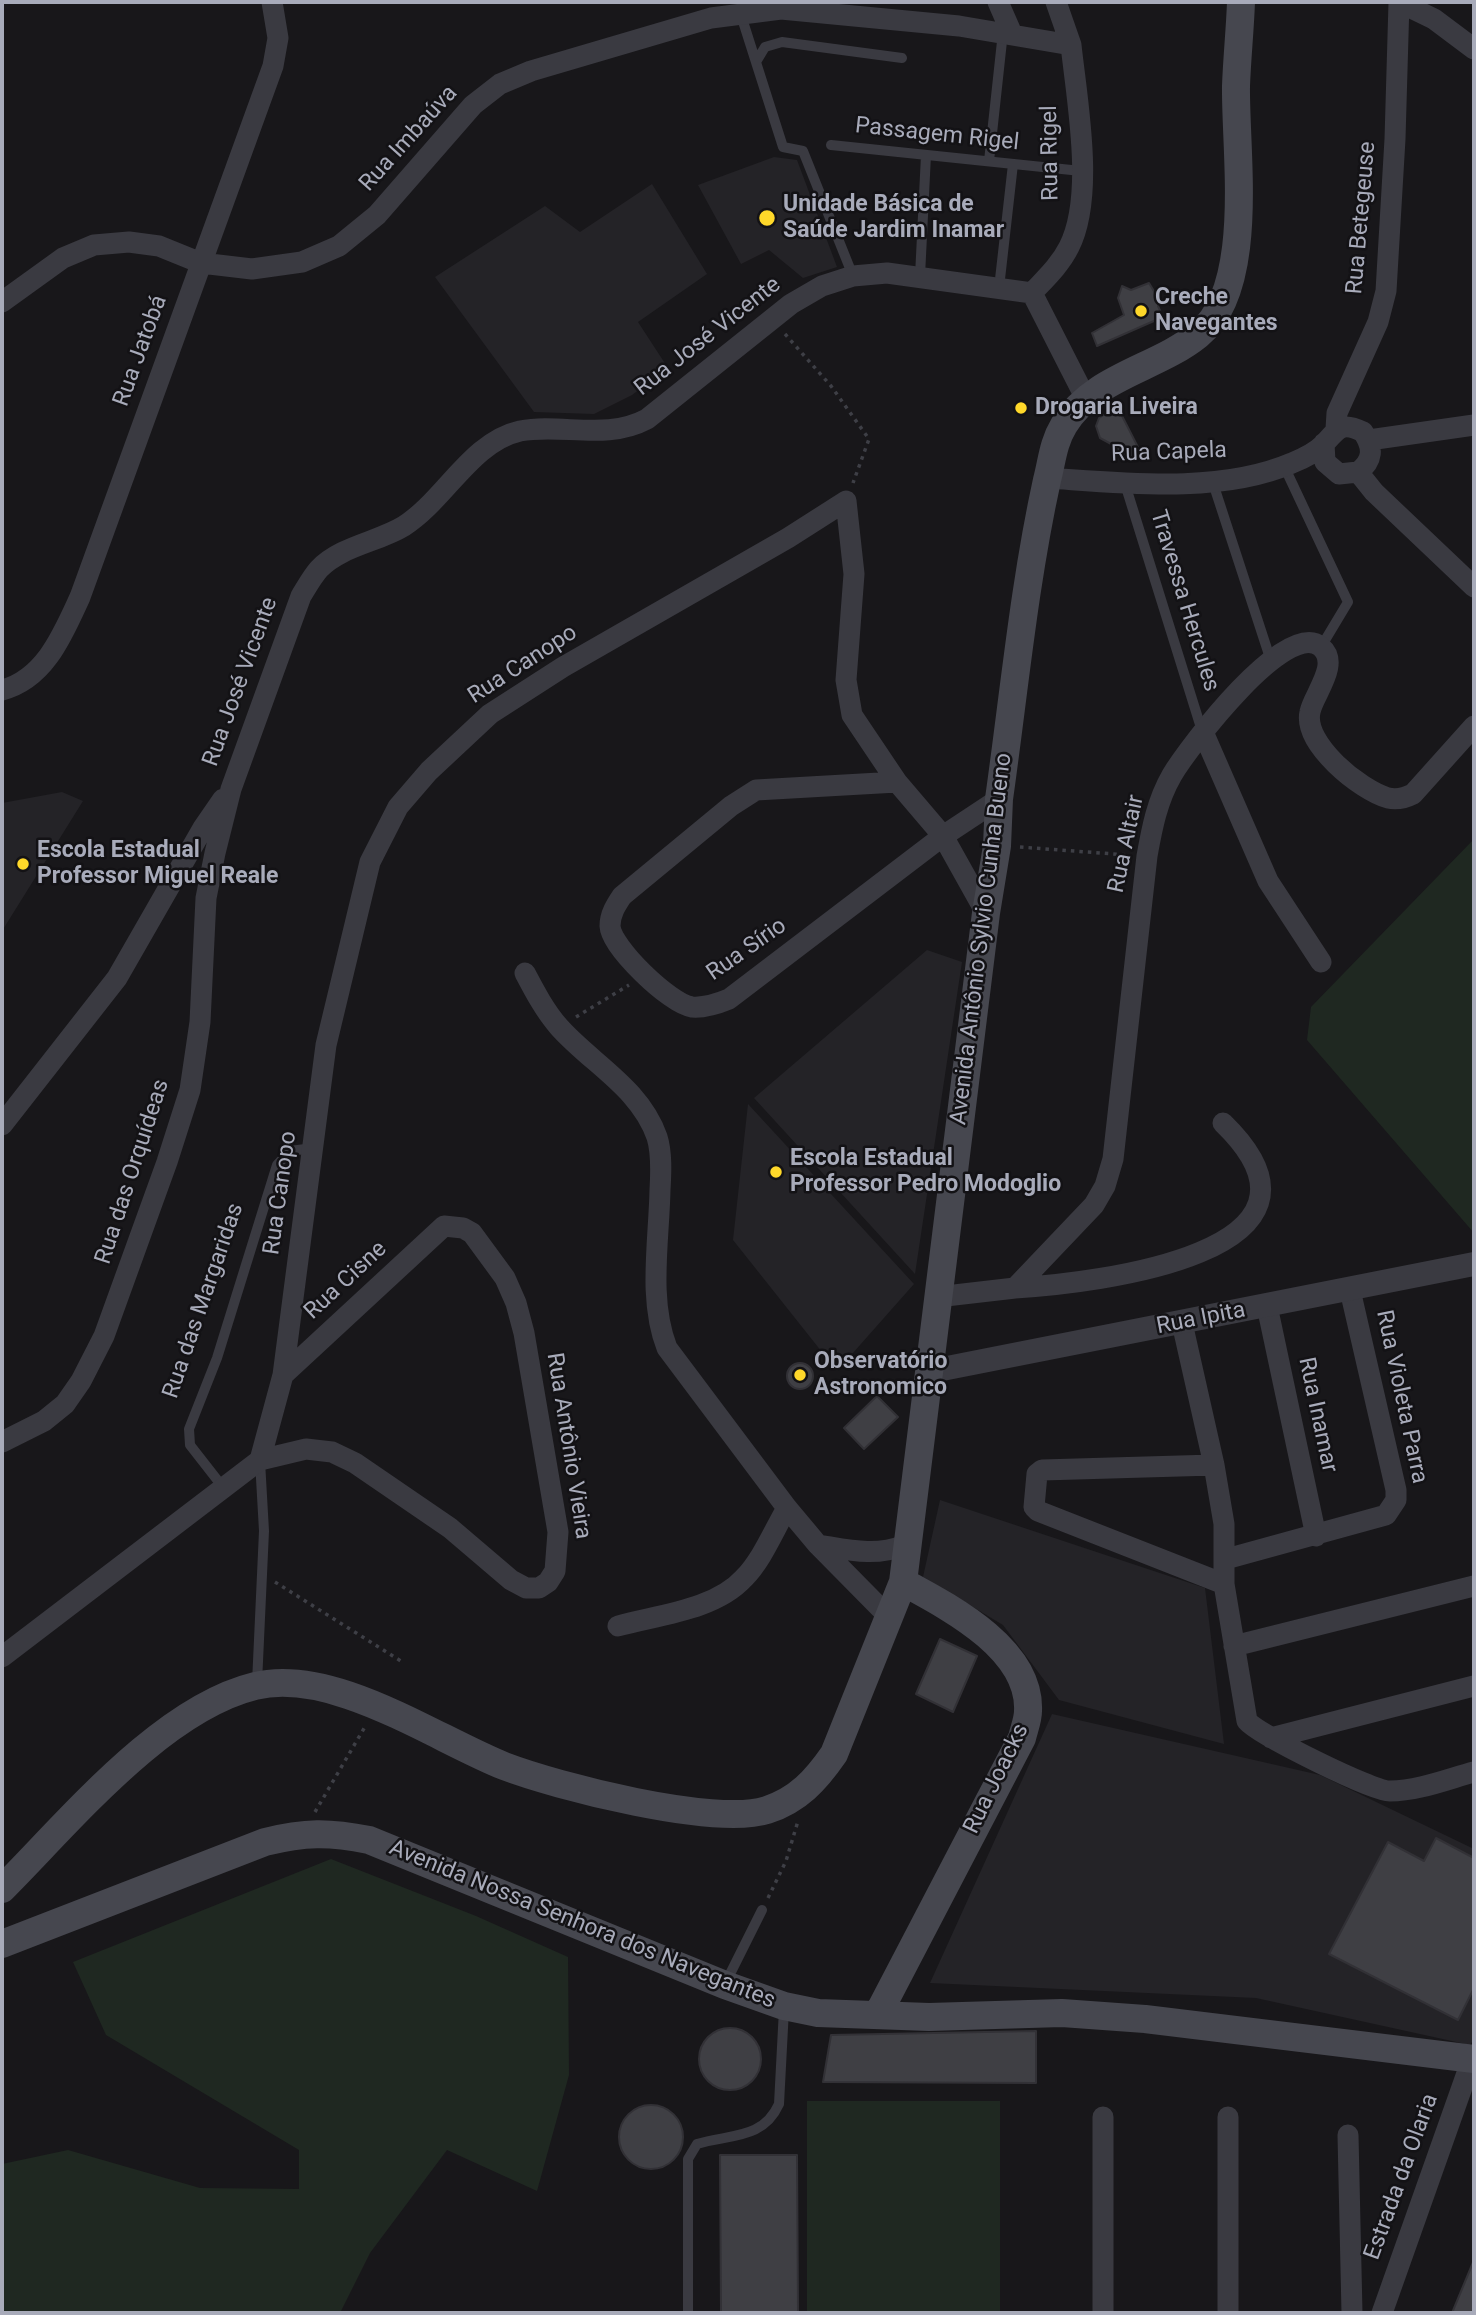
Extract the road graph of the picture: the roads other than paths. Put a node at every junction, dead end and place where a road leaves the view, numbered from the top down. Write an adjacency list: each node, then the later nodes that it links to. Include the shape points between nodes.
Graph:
1 (272, 2): 17 (street, Rua Jatobá, via 278,38 273,66)
2 (998, 2): 7 (street)
3 (1056, 2): 8 (street)
4 (1241, 2): 23 (main road, Avenida Antônio Sylvio Cunha Bueno, via 1236,85 1237,227 1234,266 1223,303 1201,333 1172,355 1111,381)
5 (1399, 2): 9 (street, via 1434,19); 25 (street, Rua Betegeuse, via 1386,291 1378,322)
6 (740, 12): 7 (street, Rua Imbaúva, via 781,9); 11 (lane); 17 (street, Rua Imbaúva, via 569,59 500,84 473,105 377,215 339,246 302,262 252,269)
7 (1008, 33): 8 (street, Rua Imbaúva); 14 (lane)
8 (1071, 45): 16 (street, Rua Rigel)
9 (1474, 49)
10 (902, 58): 11 (lane, via 782,42 765,47)
11 (756, 62): 18 (lane, via 783,147 803,151)
12 (831, 145): 13 (lane, Passagem Rigel)
13 (926, 155): 14 (lane, Passagem Rigel); 19 (lane)
14 (989, 161): 15 (lane, Passagem Rigel)
15 (1013, 164): 16 (lane, Passagem Rigel); 20 (lane)
16 (1081, 171): 21 (street, Rua Rigel, via 1078,219 1070,244 1058,266)
17 (201, 263): 22 (street, Rua Imbaúva, via 159,246 129,242 94,245 63,258); 36 (street, Rua Jatobá, via 75,608 45,662 23,683)
18 (853, 276): 19 (street, Rua José Vicente); 40 (street, Rua José Vicente, via 822,286 772,320 633,426 583,432 540,429 500,438 405,525 340,554 319,569 296,608)
19 (920, 276): 20 (street, Rua José Vicente)
20 (999, 288): 21 (street, Rua José Vicente)
21 (1032, 293): 23 (street)
22 (2, 302)
23 (1086, 399): 30 (main road, Avenida Antônio Sylvio Cunha Bueno, via 1064,424 1052,449)
24 (1474, 425): 26 (street)
25 (1330, 436): 26 (street, via 1355,428); 27 (street, Rua Capela); 28 (street, via 1325,462)
26 (1369, 440): 29 (street, via 1370,459)
27 (1287, 465): 28 (street, Rua Capela); 31 (street, Rua Capela); 34 (lane, via 1349,602)
28 (1331, 469): 29 (street, via 1339,474)
29 (1358, 472): 33 (street)
30 (1048, 478): 32 (street, Rua Capela); 41 (main road, Avenida Antônio Sylvio Cunha Bueno, via 1037,520)
31 (1212, 480): 32 (street, Rua Capela); 35 (lane)
32 (1125, 484): 38 (lane, Travessa Hercules)
33 (1474, 587)
34 (1321, 647): 35 (street, Rua Altair, via 1298,643); 37 (street, via 1327,656 1325,679 1310,713 1310,726 1316,743 1365,789 1390,798 1413,794)
35 (1271, 660): 38 (street, Rua Altair)
36 (2, 690)
37 (1474, 726)
38 (1203, 732): 44 (street, via 1268,881); 51 (street, Rua Altair, via 1172,775 1156,810 1113,1159 1105,1186 1075,1227)
39 (897, 782): 42 (street); 42 (street, Rua Sírio, via 756,790 622,896 610,925 614,943 675,1001 692,1007 711,1006 729,999); 48 (street, Rua Canopo, via 852,715 846,680 854,575 846,501 490,714 398,807 370,862 326,1045)
40 (231, 789): 47 (street, via 203,828 117,978); 58 (street, Rua das Orquídeas, via 206,898 200,1022 190,1090 162,1175 104,1336 81,1381 65,1404 44,1421)
41 (999, 799): 42 (street, Rua Sírio); 43 (main road, Avenida Antônio Sylvio Cunha Bueno)
42 (943, 836): 43 (street)
43 (986, 913): 53 (main road, Avenida Antônio Sylvio Cunha Bueno)
44 (1321, 962)
45 (525, 973): 62 (street, via 559,1027 647,1114 658,1140 661,1166 660,1330 667,1348)
46 (1223, 1123): 51 (street, via 1245,1144 1259,1176 1256,1210 1242,1227 1219,1245 1188,1259 1101,1279)
47 (2, 1125)
48 (313, 1149): 57 (street, Rua Canopo); 61 (lane, Rua das Margaridas, via 290,1151 277,1165 217,1358 189,1429 190,1445)
49 (444, 1226): 57 (street, Rua Cisne); 59 (street, Rua Antônio Vieira, via 472,1233 505,1278 516,1303 558,1532 558,1555 548,1582 526,1588 511,1580 460,1535 332,1452 306,1449)
50 (1474, 1264): 52 (street, Rua Ipita)
51 (1015, 1288): 53 (street)
52 (1350, 1290): 54 (street, Rua Ipita); 63 (street, Rua Violeta Parra, via 1396,1500 1386,1515)
53 (937, 1297): 56 (main road, Avenida Antônio Sylvio Cunha Bueno)
54 (1267, 1306): 55 (street, Rua Ipita); 63 (street, Rua Inamar)
55 (1182, 1323): 56 (street, Rua Ipita); 60 (street)
56 (927, 1372): 65 (main road, Avenida Antônio Sylvio Cunha Bueno)
57 (283, 1375): 59 (street, Rua Canopo)
58 (2, 1443)
59 (260, 1460): 61 (street); 75 (lane, via 263,1575)
60 (1214, 1465): 66 (street); 68 (street, via 1041,1470 1034,1507)
61 (222, 1486): 73 (street)
62 (787, 1508): 64 (street); 71 (street, via 746,1577 728,1592)
63 (1316, 1536): 66 (street, Rua Violeta Parra)
64 (818, 1545): 65 (street, via 866,1553 889,1552); 70 (street)
65 (905, 1545): 67 (main road, Avenida Antônio Sylvio Cunha Bueno)
66 (1226, 1559): 68 (street)
67 (903, 1582): 70 (main road, Avenida Antônio Sylvio Cunha Bueno); 85 (main road, Rua Joacks, via 954,1609 986,1634 1018,1672 1027,1694 1028,1713 1022,1738)
68 (1224, 1584): 72 (street)
69 (1474, 1586): 72 (street)
70 (890, 1618): 75 (main road, Avenida Antônio Sylvio Cunha Bueno, via 834,1754 817,1778 795,1798 765,1811 734,1815 558,1785 502,1765 378,1706 331,1691 288,1684)
71 (618, 1626)
72 (1234, 1646): 76 (street, via 1244,1714 1251,1726)
73 (2, 1657)
74 (1474, 1685): 76 (street)
75 (257, 1686): 78 (main road, Avenida Antônio Sylvio Cunha Bueno, via 187,1717 120,1770)
76 (1271, 1738): 77 (street, via 1389,1792)
77 (1474, 1772)
78 (2, 1889)
79 (762, 1910): 83 (lane)
80 (2, 1917): 81 (main road, via 11,1926)
81 (31, 1933): 82 (main road, Avenida Nossa Senhora dos Navegantes); 83 (main road, Avenida Nossa Senhora dos Navegantes, via 265,1842 302,1833 335,1833 369,1840)
82 (2, 1944)
83 (725, 1985): 84 (main road, Avenida Nossa Senhora dos Navegantes)
84 (784, 2006): 85 (main road, Avenida Nossa Senhora dos Navegantes, via 818,2013); 90 (lane, via 779,2104 773,2117 743,2136 697,2144 688,2159)
85 (878, 2014): 86 (main road, Avenida Nossa Senhora dos Navegantes, via 1062,2013 1145,2019)
86 (1473, 2059): 94 (street, Estrada da Olaria)
87 (1103, 2117): 91 (street)
88 (1228, 2117): 92 (street)
89 (1348, 2135): 93 (street)
90 (688, 2313)
91 (1103, 2313)
92 (1228, 2313)
93 (1352, 2313)
94 (1381, 2313)

